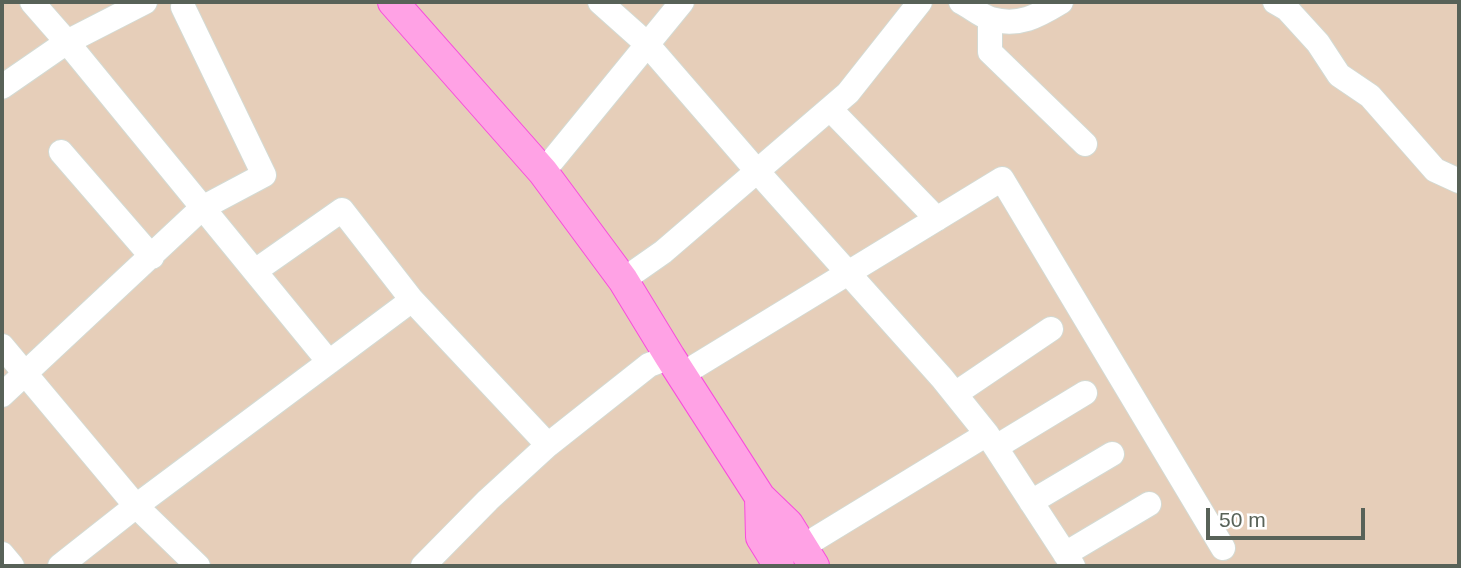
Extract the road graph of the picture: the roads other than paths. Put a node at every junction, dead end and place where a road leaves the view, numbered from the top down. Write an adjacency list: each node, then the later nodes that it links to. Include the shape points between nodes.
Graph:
1 (32, 2): 12 (street)
2 (145, 2): 12 (street)
3 (393, 2): 19 (main road)
4 (600, 2): 13 (street)
5 (682, 2): 13 (street)
6 (920, 2): 15 (street)
7 (961, 2): 11 (street)
8 (1061, 2): 11 (street, via 1019,22)
9 (1275, 2): 20 (street, via 1318,43 1339,75 1370,96 1435,170)
10 (187, 4): 21 (street, via 264,175)
11 (990, 19): 16 (street, via 990,51)
12 (67, 41): 14 (street); 21 (street)
13 (647, 44): 18 (street); 19 (street)
14 (2, 87)
15 (830, 109): 18 (street); 22 (street)
16 (1085, 144)
17 (61, 152): 23 (street)
18 (757, 171): 25 (street); 26 (street, via 663,252)
19 (543, 172): 26 (main road)
20 (1459, 181)
21 (202, 208): 23 (street); 24 (street)
22 (937, 219): 25 (street); 43 (street, via 1002,179)
23 (152, 257): 32 (street)
24 (255, 271): 27 (street, via 342,210); 30 (street)
25 (848, 273): 31 (street); 34 (street)
26 (623, 280): 31 (main road)
27 (412, 300): 30 (street); 37 (street)
28 (1051, 329): 34 (street)
29 (2, 346): 32 (street)
30 (329, 362): 42 (street)
31 (676, 366): 37 (street, via 649,365); 39 (main road)
32 (26, 373): 35 (street); 42 (street)
33 (1085, 393): 36 (street)
34 (955, 394): 36 (street)
35 (2, 395)
36 (992, 440): 40 (street); 45 (street)
37 (548, 445): 50 (street)
38 (1112, 454): 40 (street)
39 (760, 497): 45 (main road, via 788,524); 51 (main road, via 761,537)
40 (1031, 502): 46 (street)
41 (1149, 504): 46 (street)
42 (136, 506): 48 (street); 49 (street)
43 (1223, 548)
44 (2, 554): 47 (street)
45 (808, 557)
46 (1069, 560)
47 (12, 566)
48 (60, 566)
49 (198, 566)
50 (423, 566)
51 (779, 566)

